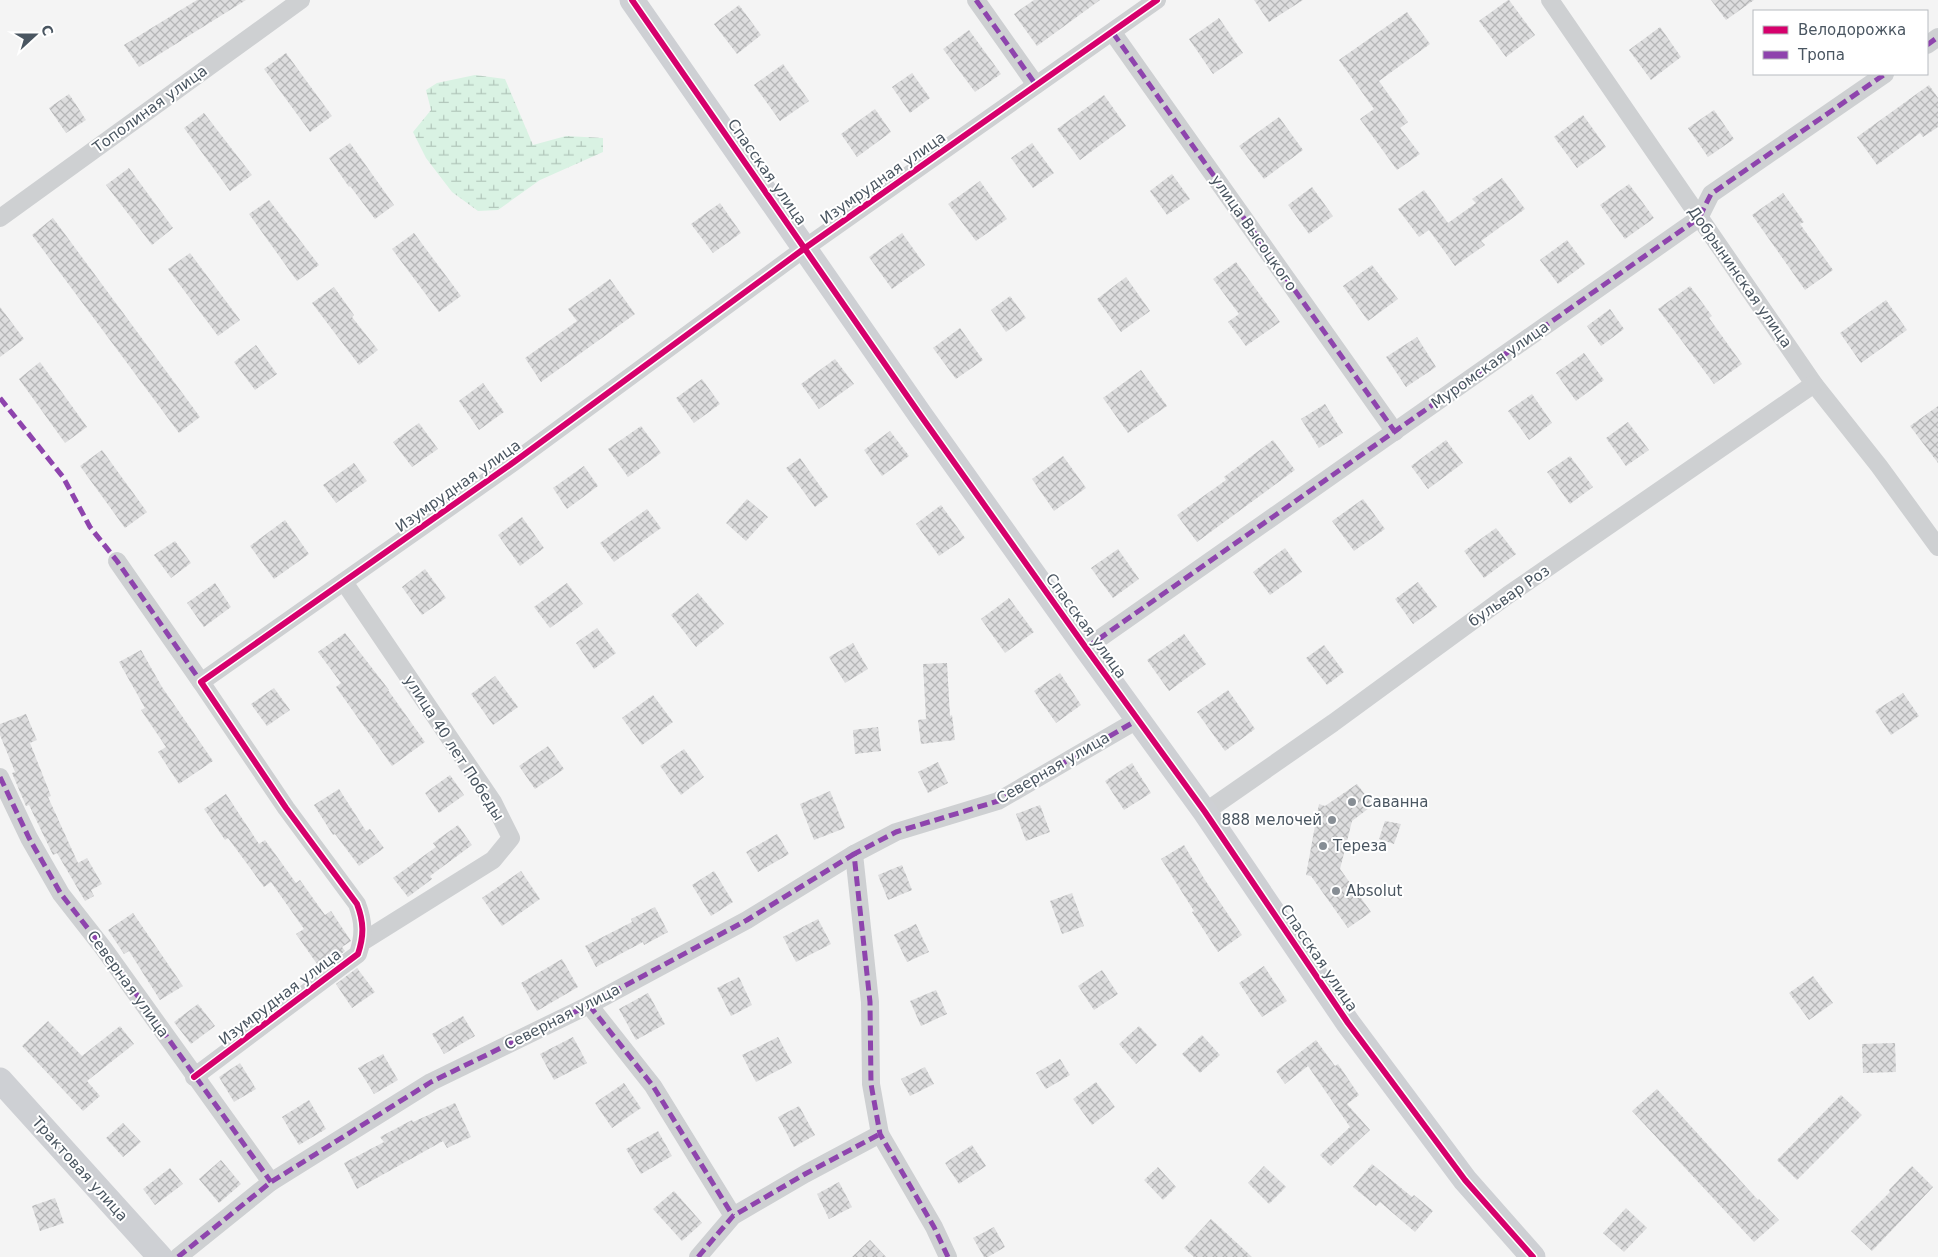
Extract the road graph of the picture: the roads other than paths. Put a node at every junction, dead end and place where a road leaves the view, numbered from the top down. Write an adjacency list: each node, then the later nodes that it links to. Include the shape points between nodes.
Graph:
1 (301, 0): 9 (street, Тополиная улица)
2 (632, 0): 11 (street, Спасская улица)
3 (976, 0): 8 (street)
4 (1157, 0): 6 (street, Изумрудная улица)
5 (1550, 0): 10 (street, Добрынинская улица)
6 (1113, 33): 8 (street, Изумрудная улица); 13 (street, улица Высоцкого)
7 (1884, 75): 10 (street, Муромская улица, via 1711,194)
8 (1036, 85): 11 (street, Изумрудная улица)
9 (0, 218)
10 (1699, 218): 12 (street, Добрынинская улица); 13 (street, Муромская улица)
11 (805, 248): 16 (street, Изумрудная улица, via 514,462); 17 (street, Спасская улица)
12 (1814, 384): 14 (street, Добрынинская улица); 21 (street, бульвар Роз, via 1508,595)
13 (1395, 432): 17 (street, Муромская улица)
14 (1938, 547)
15 (117, 561): 18 (street)
16 (344, 582): 18 (street, Изумрудная улица); 23 (street, улица 40 лет Победы, via 493,802 511,838 493,860)
17 (1086, 648): 19 (street, Спасская улица)
18 (201, 682): 23 (street, via 356,904 362,917)
19 (1139, 719): 21 (street, Спасская улица); 22 (street, Северная улица, via 998,801 896,832)
20 (0, 777): 25 (street, Северная улица, via 61,894)
21 (1205, 812): 34 (street, Спасская улица, via 1348,1023 1465,1180)
22 (854, 854): 24 (street, Северная улица, via 747,920); 27 (street, via 870,1002 871,1084)
23 (362, 942): 25 (street, Изумрудная улица, via 358,954)
24 (589, 1005): 28 (street, Северная улица, via 431,1082); 29 (street, via 653,1086)
25 (194, 1077): 28 (street, Северная улица)
26 (0, 1080): 30 (street, Трактовая улица)
27 (880, 1134): 29 (street); 33 (street)
28 (271, 1182): 31 (street, Северная улица)
29 (733, 1216): 32 (street)
30 (160, 1257)
31 (178, 1257)
32 (698, 1257)
33 (948, 1257)
34 (1533, 1257)

